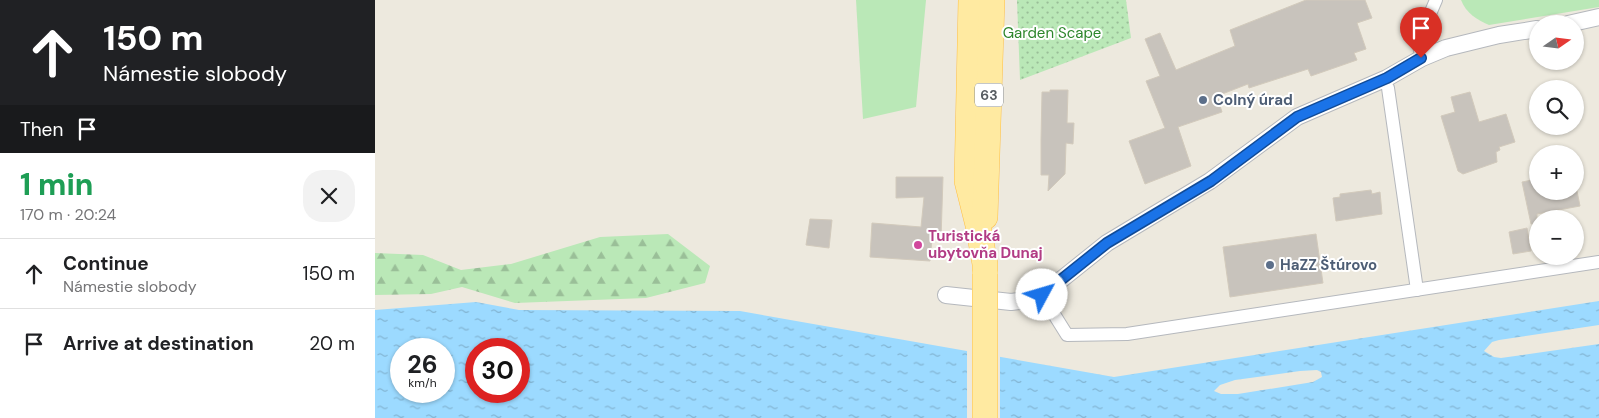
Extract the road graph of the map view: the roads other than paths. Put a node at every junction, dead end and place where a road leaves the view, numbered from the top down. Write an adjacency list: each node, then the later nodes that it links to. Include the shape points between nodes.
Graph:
1 (971, 0): 10 (main road, 63, via 967,181)
2 (992, 0): 10 (main road, 63)
3 (1436, 0): 7 (street, via 1418,42)
4 (1599, 17): 5 (street)
5 (1584, 20)
6 (1529, 30): 7 (street, via 1467,42)
7 (1421, 58): 8 (street)
8 (1388, 83): 11 (street); 13 (street, via 1297,117 1211,181 1107,243)
9 (1599, 262): 11 (street)
10 (985, 269): 14 (main road, 63, bridge)
11 (1417, 290): 13 (street, via 1127,334 1077,335 1067,335)
12 (946, 295): 13 (street, via 1011,302)
13 (1042, 295)
14 (985, 418)

